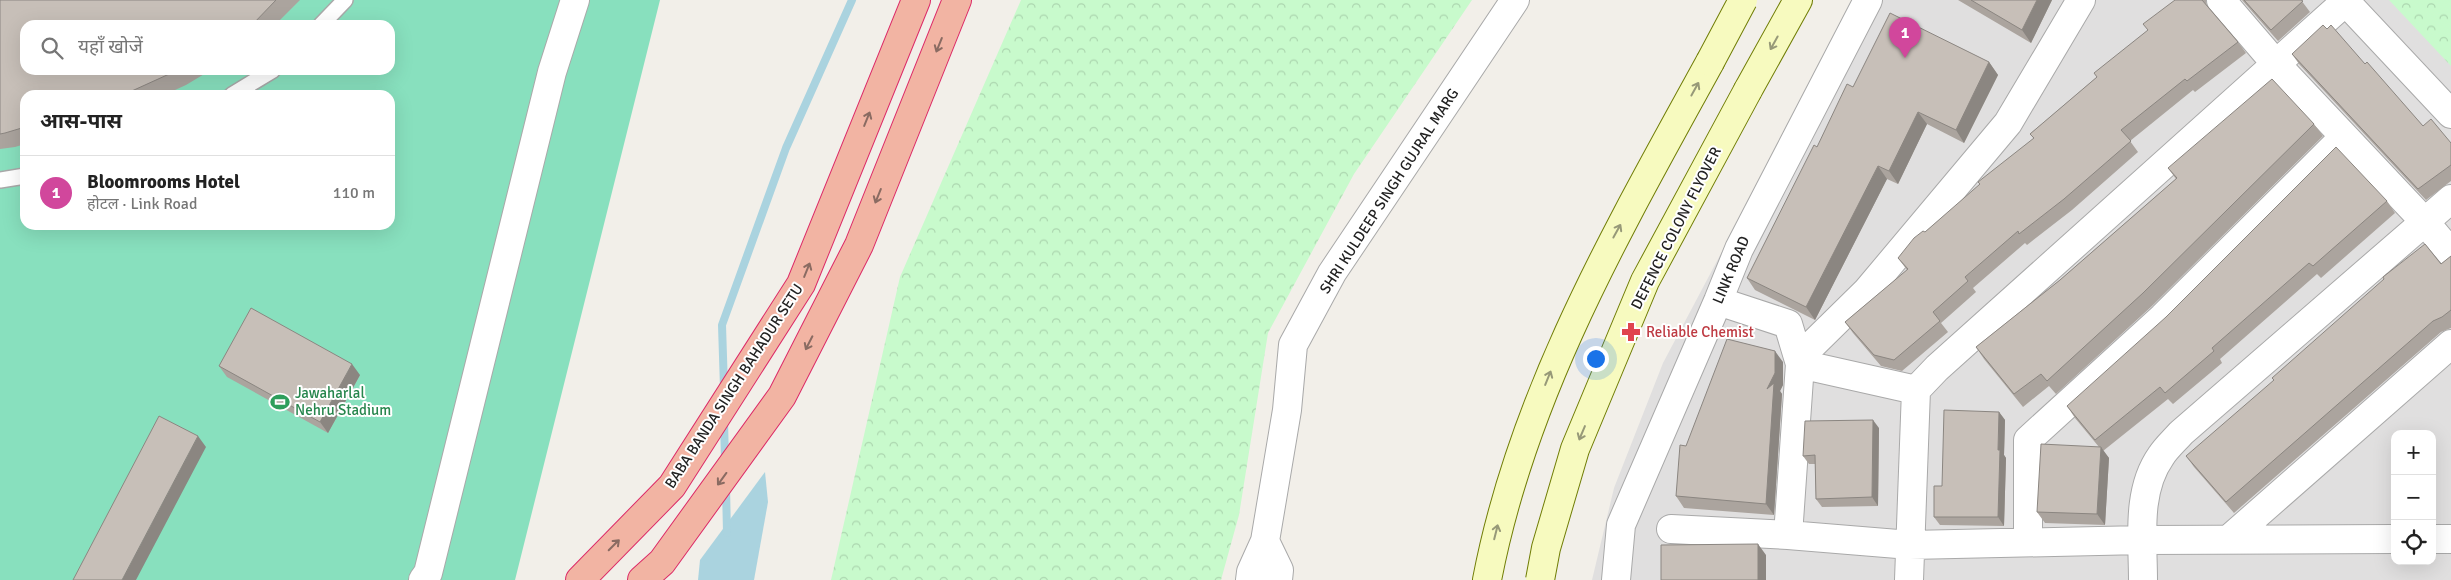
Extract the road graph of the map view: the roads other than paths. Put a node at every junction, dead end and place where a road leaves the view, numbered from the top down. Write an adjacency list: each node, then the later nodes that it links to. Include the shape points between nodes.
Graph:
1 (345, 0): 12 (lane)
2 (575, 0): 39 (street, via 552,72 428,573)
3 (916, 0): 40 (highway, BABA BANDA SINGH BAHADUR SETU, one-way to 3, via 672,486 801,284)
4 (957, 0): 41 (highway, one-way to 41, via 859,245 782,396 662,562)
5 (1515, 0): 34 (street, SHRI KULDEEP SINGH GUJRAL MARG, via 1332,273 1293,345 1287,410)
6 (1744, 0): 42 (main road, one-way to 6, bridge, via 1496,530 1531,421 1561,347 1602,260)
7 (1798, 0): 43 (main road, DEFENCE COLONY FLYOVER, one-way to 43, bridge, via 1645,280 1575,449)
8 (1868, 0): 23 (street, LINK ROAD, via 1738,249)
9 (2080, 0): 25 (street, via 2008,123 1867,291 1810,347)
10 (2221, 0): 13 (street)
11 (2344, 1): 13 (street); 16 (street)
12 (325, 20)
13 (2276, 64): 17 (street); 26 (street)
14 (265, 75): 15 (lane)
15 (240, 90)
16 (2451, 114)
17 (2344, 137): 21 (street); 35 (street, via 2163,317 2028,440)
18 (20, 177): 19 (lane)
19 (0, 180)
20 (2451, 199): 21 (street)
21 (2426, 222): 22 (street); 33 (street, via 2176,439 2160,457 2150,479 2143,505)
22 (2451, 252)
23 (1718, 301): 25 (street, via 1788,324); 44 (street, LINK ROAD, via 1621,525)
24 (2451, 344): 29 (street)
25 (1800, 364): 26 (street); 28 (street)
26 (1916, 390): 36 (street)
27 (1671, 529): 28 (street)
28 (1788, 535): 36 (street)
29 (2229, 539): 30 (street); 33 (street)
30 (2391, 539)
31 (2436, 539): 32 (street)
32 (2451, 539)
33 (2143, 540): 35 (street); 46 (street)
34 (1265, 541): 37 (street); 38 (street, SHRI KULDEEP SINGH GUJRAL MARG)
35 (2028, 542): 36 (street)
36 (1910, 545): 45 (street)
37 (1279, 575): 38 (street)
38 (1247, 577)
39 (423, 580)
40 (580, 580)
41 (642, 580)
42 (1487, 580)
43 (1540, 580)
44 (1616, 580)
45 (1909, 580)
46 (2143, 580)

